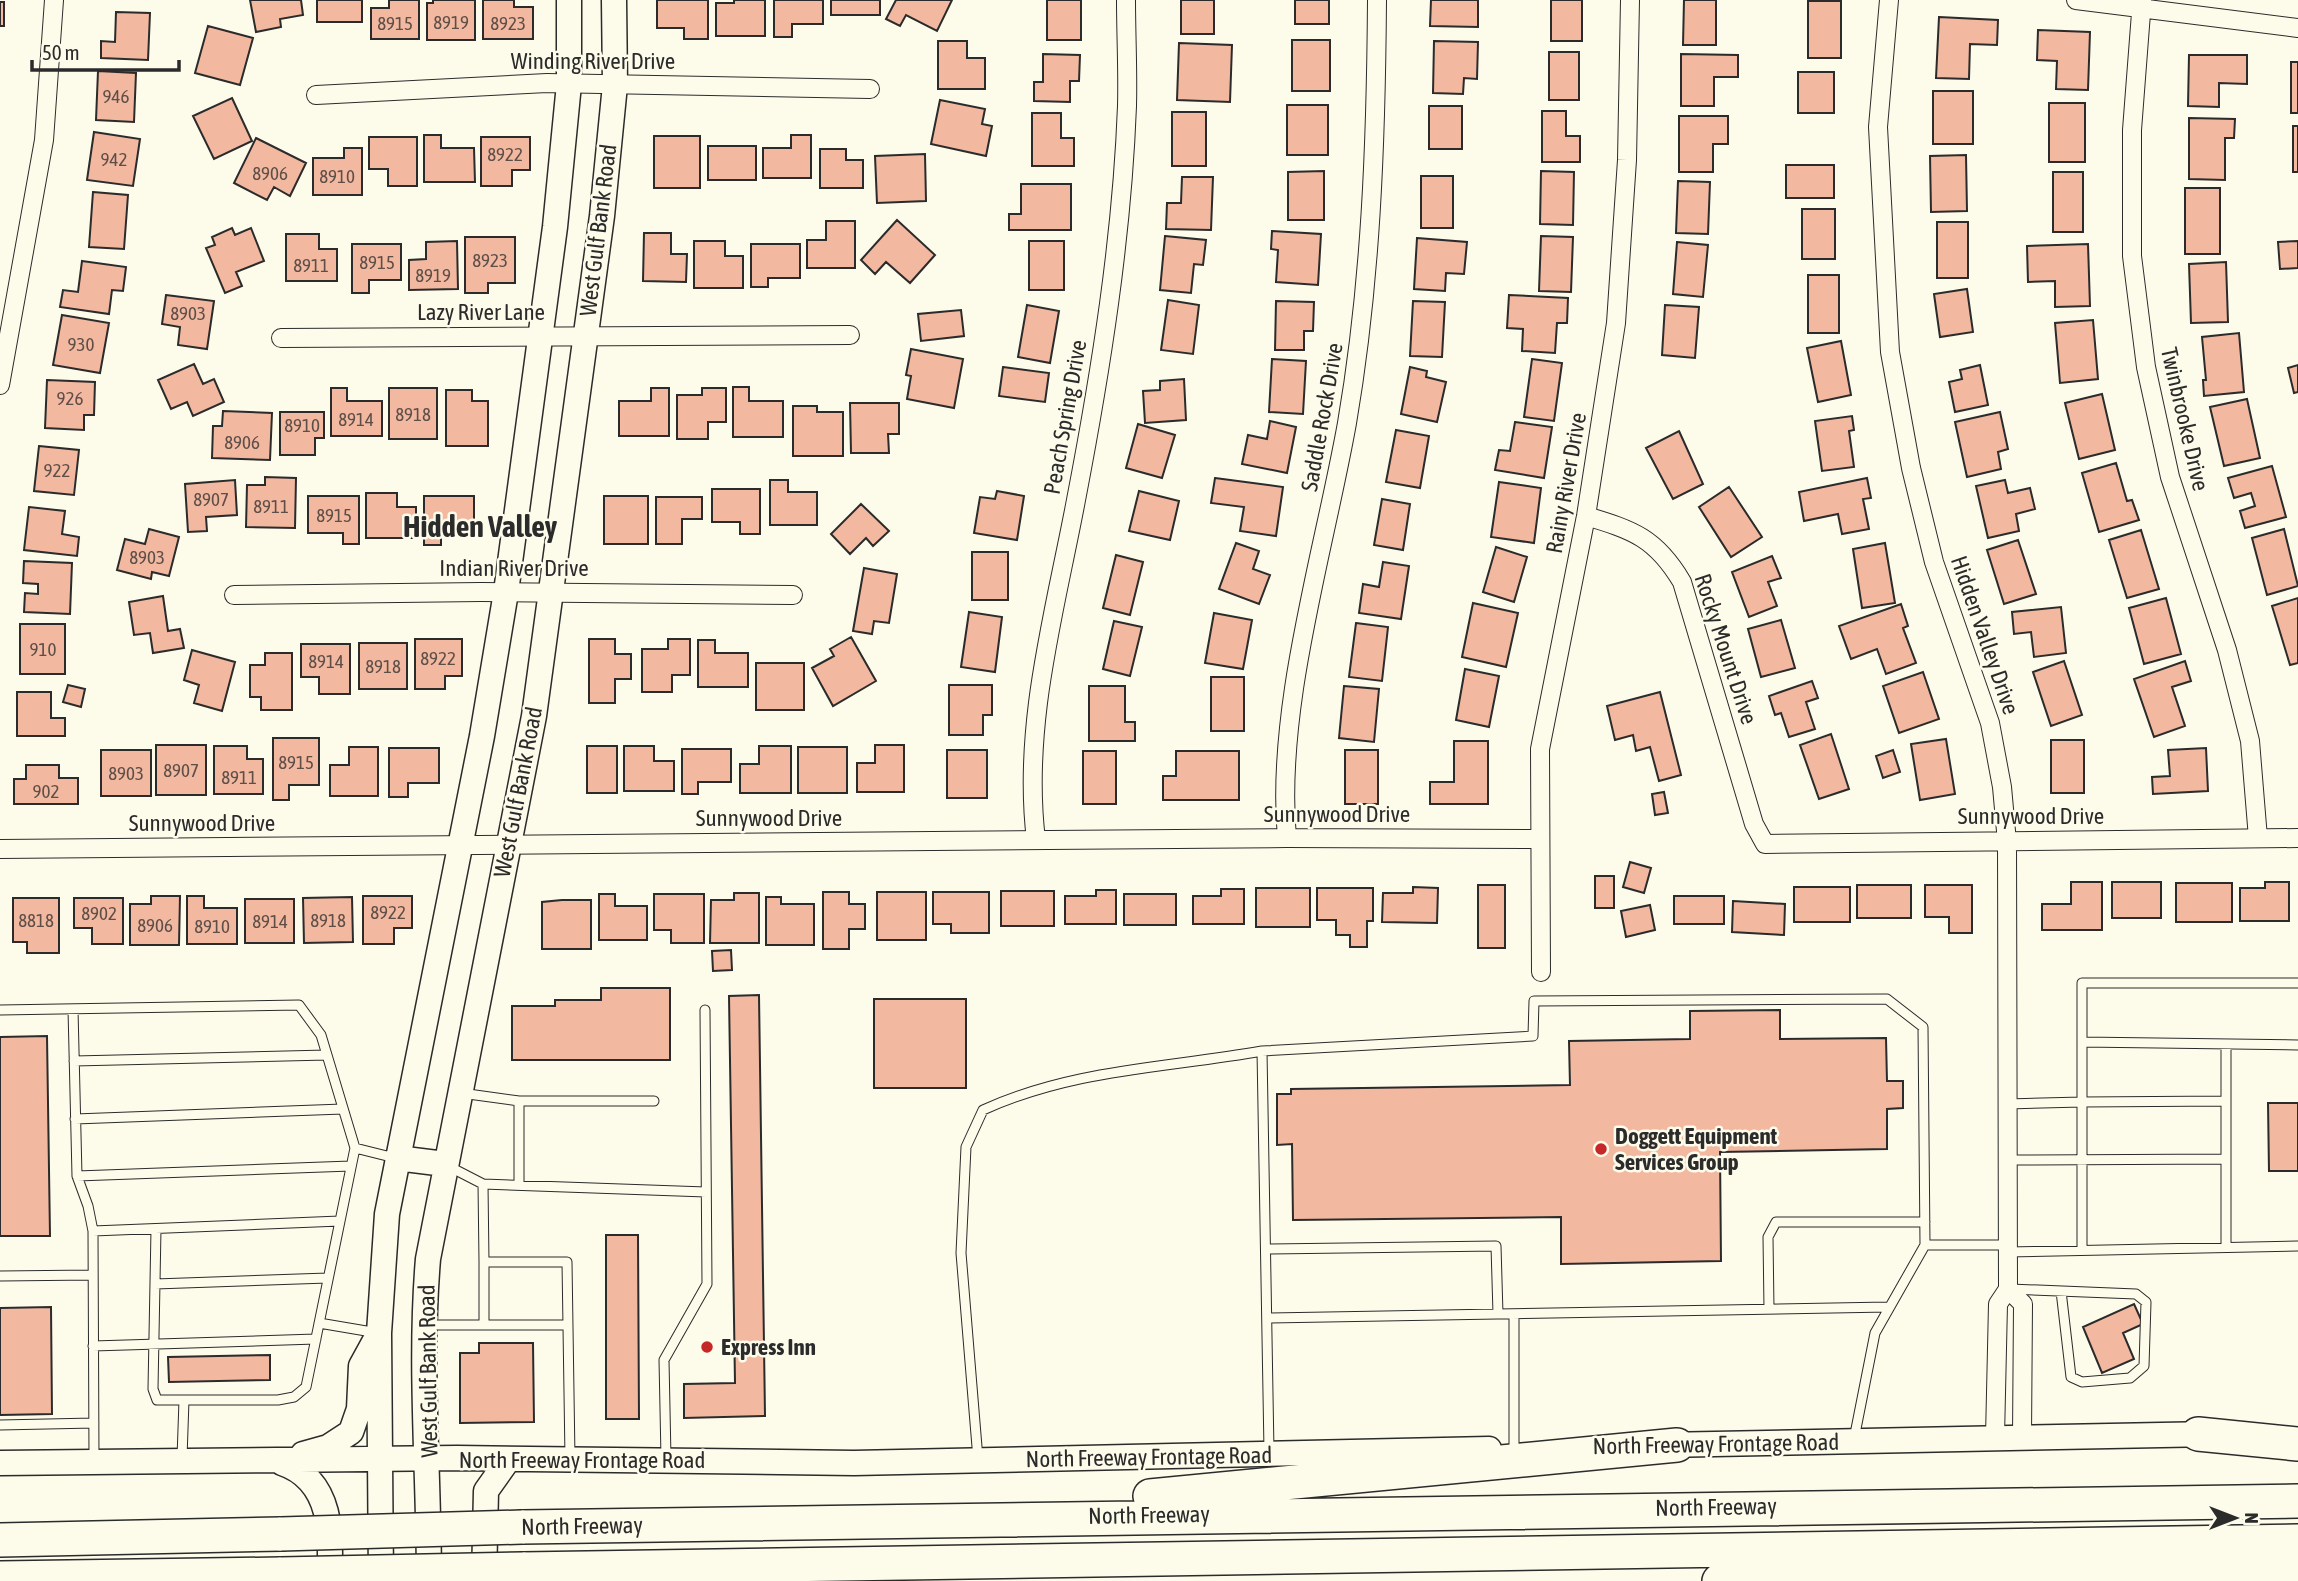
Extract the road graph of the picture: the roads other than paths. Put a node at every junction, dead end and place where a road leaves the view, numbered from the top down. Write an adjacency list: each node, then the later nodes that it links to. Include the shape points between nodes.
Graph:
1 (54, 0): 19 (street, via 44,140)
2 (569, 0): 11 (main road, West Gulf Bank Road)
3 (614, 0): 12 (main road, West Gulf Bank Road)
4 (1126, 0): 29 (street, Peach Spring Drive, via 1127,106 1116,252 1078,489 1037,697)
5 (1377, 0): 25 (street, Saddle Rock Drive, via 1369,263 1345,434 1291,713)
6 (1630, 0): 20 (street, Rainy River Drive, via 1620,272)
7 (1889, 0): 30 (street, Hidden Valley Drive, via 1878,127 1890,352 1934,562 1990,723)
8 (2076, 0): 9 (street)
9 (2142, 4): 10 (street); 26 (street, Twinbrooke Drive, via 2132,130 2133,256 2146,367 2170,477 2228,650 2250,741)
10 (2298, 28)
11 (569, 84): 12 (street, Winding River Drive); 14 (street, Winding River Drive); 16 (main road, West Gulf Bank Road)
12 (615, 85): 13 (street, Winding River Drive); 17 (main road, West Gulf Bank Road)
13 (870, 89)
14 (316, 94)
15 (850, 335): 17 (street, Lazy River Lane)
16 (541, 336): 17 (street, Lazy River Lane); 18 (street, Lazy River Lane); 21 (main road, West Gulf Bank Road)
17 (586, 336): 22 (main road, West Gulf Bank Road)
18 (281, 338)
19 (0, 385)
20 (1586, 516): 28 (street, Rainy River Drive, via 1539,749); 33 (street, Rocky Mount Drive, via 1645,537 1682,582 1754,824)
21 (506, 592): 22 (street, Indian River Drive); 23 (street, Indian River Drive); 31 (main road, West Gulf Bank Road)
22 (551, 592): 24 (street, Indian River Drive); 32 (main road, West Gulf Bank Road, via 534,716)
23 (234, 595)
24 (793, 595)
25 (1287, 838): 28 (street, Sunnywood Drive); 29 (street, Sunnywood Drive)
26 (2258, 838): 27 (street, Sunnywood Drive); 30 (street, Sunnywood Drive)
27 (2298, 838)
28 (1539, 839): 35 (street, Rainy River Drive)
29 (1036, 840): 32 (street, Sunnywood Drive)
30 (2007, 842): 33 (street, Sunnywood Drive); 51 (street, Hidden Valley Drive)
31 (461, 844): 32 (street, Sunnywood Drive); 34 (street, Sunnywood Drive); 55 (main road, West Gulf Bank Road)
32 (508, 844): 46 (main road, West Gulf Bank Road)
33 (1765, 844)
34 (0, 849)
35 (1541, 972)
36 (2298, 984): 40 (lane, via 2082,983)
37 (73, 1009): 38 (lane); 44 (lane, via 299,1005 321,1035); 45 (lane)
38 (0, 1010)
39 (705, 1010): 64 (lane)
40 (2082, 1042): 41 (lane); 50 (lane)
41 (2226, 1045): 42 (lane); 49 (lane)
42 (2298, 1045)
43 (1262, 1051): 66 (lane, via 1533,1036 1534,1001 1887,999 1923,1027); 73 (lane); 113 (lane, via 1098,1073 1024,1091 983,1110 966,1147 961,1253)
44 (327, 1055): 45 (lane); 52 (lane)
45 (74, 1061): 53 (lane)
46 (459, 1092): 47 (lane); 59 (main road, West Gulf Bank Road)
47 (519, 1101): 48 (lane); 63 (lane)
48 (654, 1101)
49 (2226, 1101): 50 (lane); 57 (lane)
50 (2082, 1102): 51 (lane); 56 (lane)
51 (2007, 1104): 58 (street, Hidden Valley Drive)
52 (343, 1109): 53 (lane); 54 (lane)
53 (75, 1119): 61 (lane)
54 (355, 1148): 55 (lane); 60 (lane)
55 (397, 1158): 59 (main road); 91 (main road, West Gulf Bank Road, via 383,1252)
56 (2082, 1159): 57 (lane); 58 (lane); 74 (lane)
57 (2226, 1159): 71 (lane)
58 (2007, 1160): 72 (street, Hidden Valley Drive)
59 (445, 1164): 62 (lane); 88 (main road, West Gulf Bank Road)
60 (351, 1166): 61 (lane); 65 (lane)
61 (77, 1176): 68 (lane)
62 (483, 1184): 63 (lane); 75 (lane)
63 (519, 1185): 64 (lane)
64 (706, 1192): 109 (lane, via 707,1284 664,1360)
65 (340, 1221): 67 (lane); 78 (lane)
66 (1925, 1222): 69 (lane); 83 (lane, via 1776,1222 1768,1237)
67 (156, 1229): 68 (lane); 79 (lane)
68 (93, 1231): 76 (lane)
69 (1925, 1245): 72 (lane); 82 (lane)
70 (2298, 1246): 71 (lane)
71 (2226, 1247): 74 (lane)
72 (2007, 1248): 74 (lane); 80 (street, Hidden Valley Drive)
73 (1266, 1249): 84 (lane, via 1496,1246); 86 (lane)
74 (2082, 1250)
75 (484, 1262): 89 (lane); 90 (lane, via 567,1262)
76 (93, 1275): 77 (lane); 94 (lane)
77 (0, 1276)
78 (328, 1278): 79 (lane); 87 (lane)
79 (155, 1284): 93 (lane)
80 (2008, 1289): 81 (lane); 100 (street, Hidden Valley Drive, via 2023,1304); 101 (street, Hidden Valley Drive, via 1998,1304)
81 (2061, 1291): 81 (lane, via 2142,1297 2146,1302 2144,1366 2130,1378 2082,1382 2071,1377)
82 (1888, 1307): 83 (lane); 102 (lane, via 1875,1333)
83 (1769, 1309): 85 (lane)
84 (1498, 1314): 85 (lane); 86 (lane)
85 (1514, 1314): 105 (lane)
86 (1267, 1318): 106 (lane)
87 (319, 1324): 91 (lane); 92 (lane)
88 (422, 1325): 89 (lane); 112 (main road, West Gulf Bank Road)
89 (484, 1325): 90 (lane)
90 (568, 1325): 108 (lane)
91 (379, 1333): 110 (main road, via 361,1366 359,1409 351,1432 328,1447); 111 (main road, West Gulf Bank Road)
92 (316, 1339): 93 (lane); 95 (lane, via 306,1387 294,1397)
93 (154, 1344): 94 (lane); 95 (lane, via 157,1400)
94 (93, 1346): 96 (lane)
95 (184, 1400): 115 (lane)
96 (94, 1423): 97 (lane); 114 (lane)
97 (0, 1425)
98 (2298, 1430): 99 (main road, North Freeway Frontage Road)
99 (2198, 1434): 100 (main road, North Freeway Frontage Road); 103 (highway)
100 (2022, 1436): 101 (main road, North Freeway Frontage Road)
101 (1995, 1437): 102 (main road, North Freeway Frontage Road)
102 (1854, 1441): 104 (main road, North Freeway Frontage Road)
103 (2298, 1444)
104 (1677, 1445): 105 (main road, North Freeway Frontage Road); 118 (highway)
105 (1514, 1448): 106 (main road, North Freeway Frontage Road)
106 (1269, 1454): 113 (main road, North Freeway Frontage Road)
107 (508, 1460): 108 (main road, North Freeway Frontage Road); 112 (main road, North Freeway Frontage Road); 126 (main road, via 486,1491)
108 (570, 1460): 109 (main road, North Freeway Frontage Road)
109 (666, 1460): 113 (main road, North Freeway Frontage Road)
110 (275, 1461): 111 (main road, North Freeway Frontage Road); 115 (main road, North Freeway Frontage Road); 123 (main road, via 308,1476 322,1496 331,1548)
111 (382, 1461): 112 (main road, North Freeway Frontage Road); 124 (main road, West Gulf Bank Road)
112 (429, 1461): 125 (main road, West Gulf Bank Road)
113 (978, 1461)
114 (94, 1462): 115 (main road, North Freeway Frontage Road); 116 (main road, North Freeway Frontage Road)
115 (182, 1462)
116 (0, 1463)
117 (2298, 1501): 118 (highway, North Freeway)
118 (911, 1519): 119 (highway, North Freeway, bridge)
119 (0, 1540)
120 (2298, 1541): 122 (highway, North Freeway, bridge)
121 (2298, 1573): 127 (highway)
122 (0, 1578)
123 (329, 1581)
124 (381, 1581)
125 (429, 1581)
126 (484, 1581)
127 (1718, 1581)

